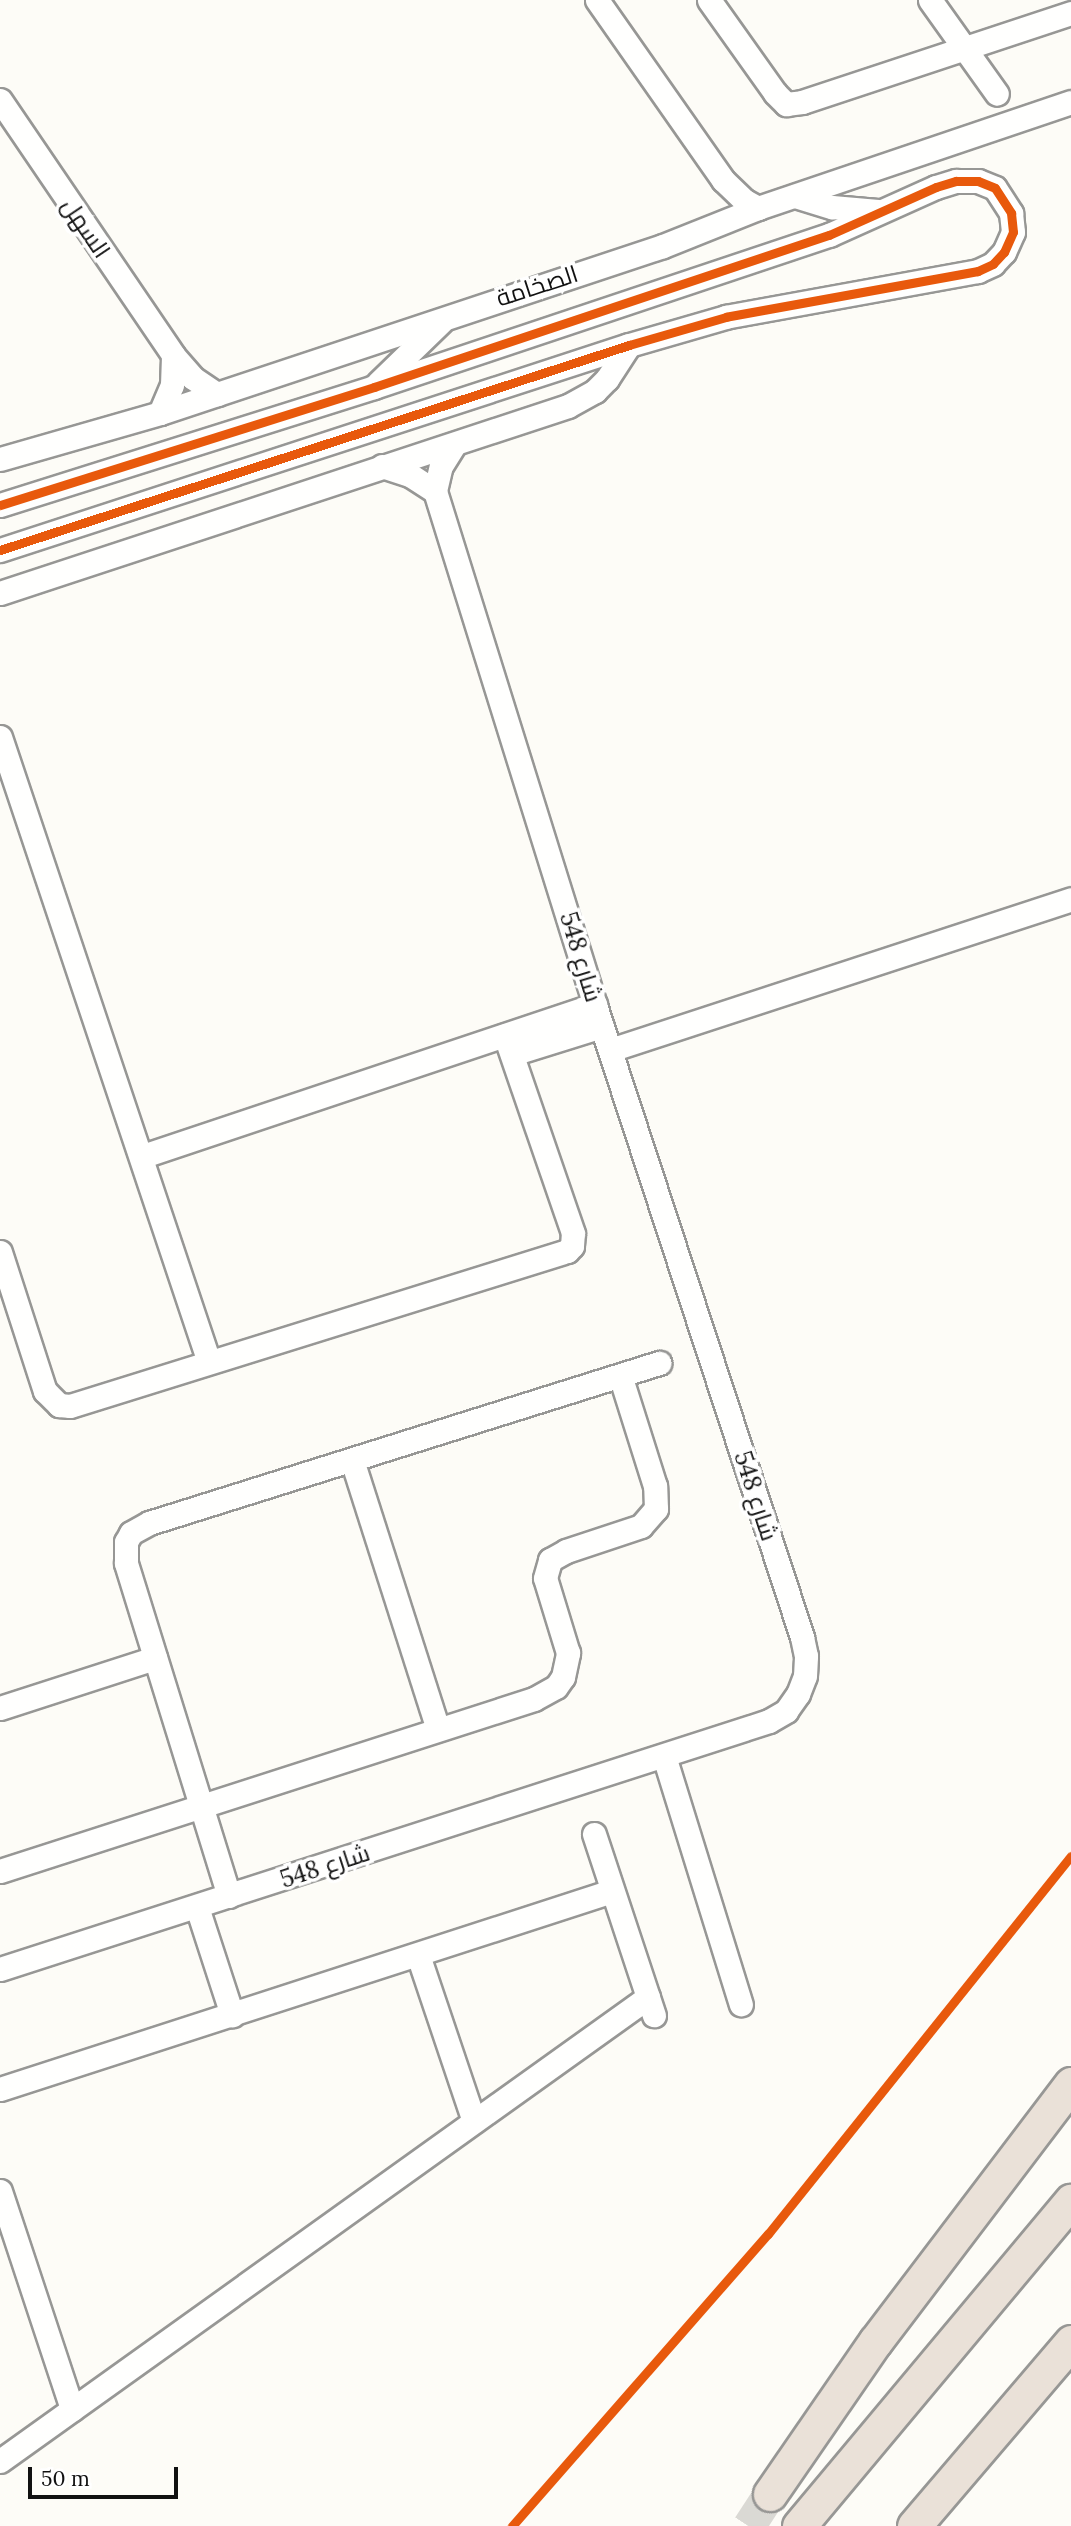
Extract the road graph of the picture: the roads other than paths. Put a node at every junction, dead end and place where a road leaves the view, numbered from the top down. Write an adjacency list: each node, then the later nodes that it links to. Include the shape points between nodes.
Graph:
1 (597, 0): 9 (street)
2 (709, 0): 5 (street, via 786,104)
3 (930, 0): 5 (street)
4 (1071, 13): 5 (street)
5 (964, 46): 6 (street)
6 (998, 94)
7 (0, 100): 16 (street, السهل)
8 (1071, 102): 10 (street, الصخامة)
9 (723, 180): 11 (street); 13 (street, via 724,210)
10 (795, 196): 11 (street, الصخامة); 12 (street, via 832,207)
11 (758, 208): 13 (street, الصخامة)
12 (883, 211): 15 (street, via 936,187 978,181 995,188 1004,199 1013,232 993,264 962,275 778,306); 17 (street, via 817,240)
13 (717, 224): 14 (street, الصخامة)
14 (446, 317): 17 (street); 18 (street, الصخامة)
15 (629, 345): 20 (street, via 607,379 579,401); 25 (street)
16 (173, 355): 18 (street, السهل, via 193,378); 19 (street, via 172,386)
17 (374, 387): 24 (street)
18 (217, 394): 19 (street, الصخامة)
19 (160, 413): 21 (street, الصخامة)
20 (455, 444): 22 (street); 23 (street, via 441,466)
21 (0, 459)
22 (382, 467): 23 (street, via 410,475); 26 (street)
23 (435, 491): 29 (street, شارع 548)
24 (0, 505)
25 (0, 550)
26 (0, 593)
27 (0, 737): 32 (street)
28 (1071, 899): 31 (street)
29 (599, 1015): 30 (street); 31 (street, شارع 548)
30 (508, 1045): 32 (street); 34 (street, via 573,1233 572,1247)
31 (610, 1049): 41 (street, شارع 548, via 806,1656 805,1676 786,1711)
32 (142, 1156): 34 (street)
33 (0, 1252): 34 (street, via 45,1391 59,1405 70,1406)
34 (209, 1362)
35 (659, 1363): 36 (street)
36 (620, 1375): 37 (street); 40 (street, via 657,1497 656,1509 641,1526 550,1560 545,1578 568,1653 556,1688)
37 (352, 1460): 38 (street, via 139,1526 131,1533 126,1563); 40 (street)
38 (155, 1658): 39 (street); 42 (street)
39 (0, 1709)
40 (438, 1729): 42 (street)
41 (664, 1756): 46 (street, شارع 548); 50 (street)
42 (201, 1806): 44 (street); 46 (street)
43 (594, 1834): 45 (street)
44 (0, 1871)
45 (612, 1891): 48 (street); 54 (street, via 651,2006)
46 (229, 1896): 47 (street, شارع 548)
47 (197, 1907): 49 (street, شارع 548); 51 (street)
48 (418, 1955): 51 (street); 54 (street)
49 (0, 1969)
50 (741, 2004)
51 (232, 2015): 53 (street)
52 (1071, 2084): 60 (highway, via 875,2342)
53 (0, 2089)
54 (474, 2121): 58 (street)
55 (0, 2191): 58 (street)
56 (1071, 2201): 61 (highway)
57 (1071, 2342): 62 (highway)
58 (72, 2409): 59 (street)
59 (0, 2461)
60 (770, 2494)
61 (799, 2526)
62 (914, 2526)

